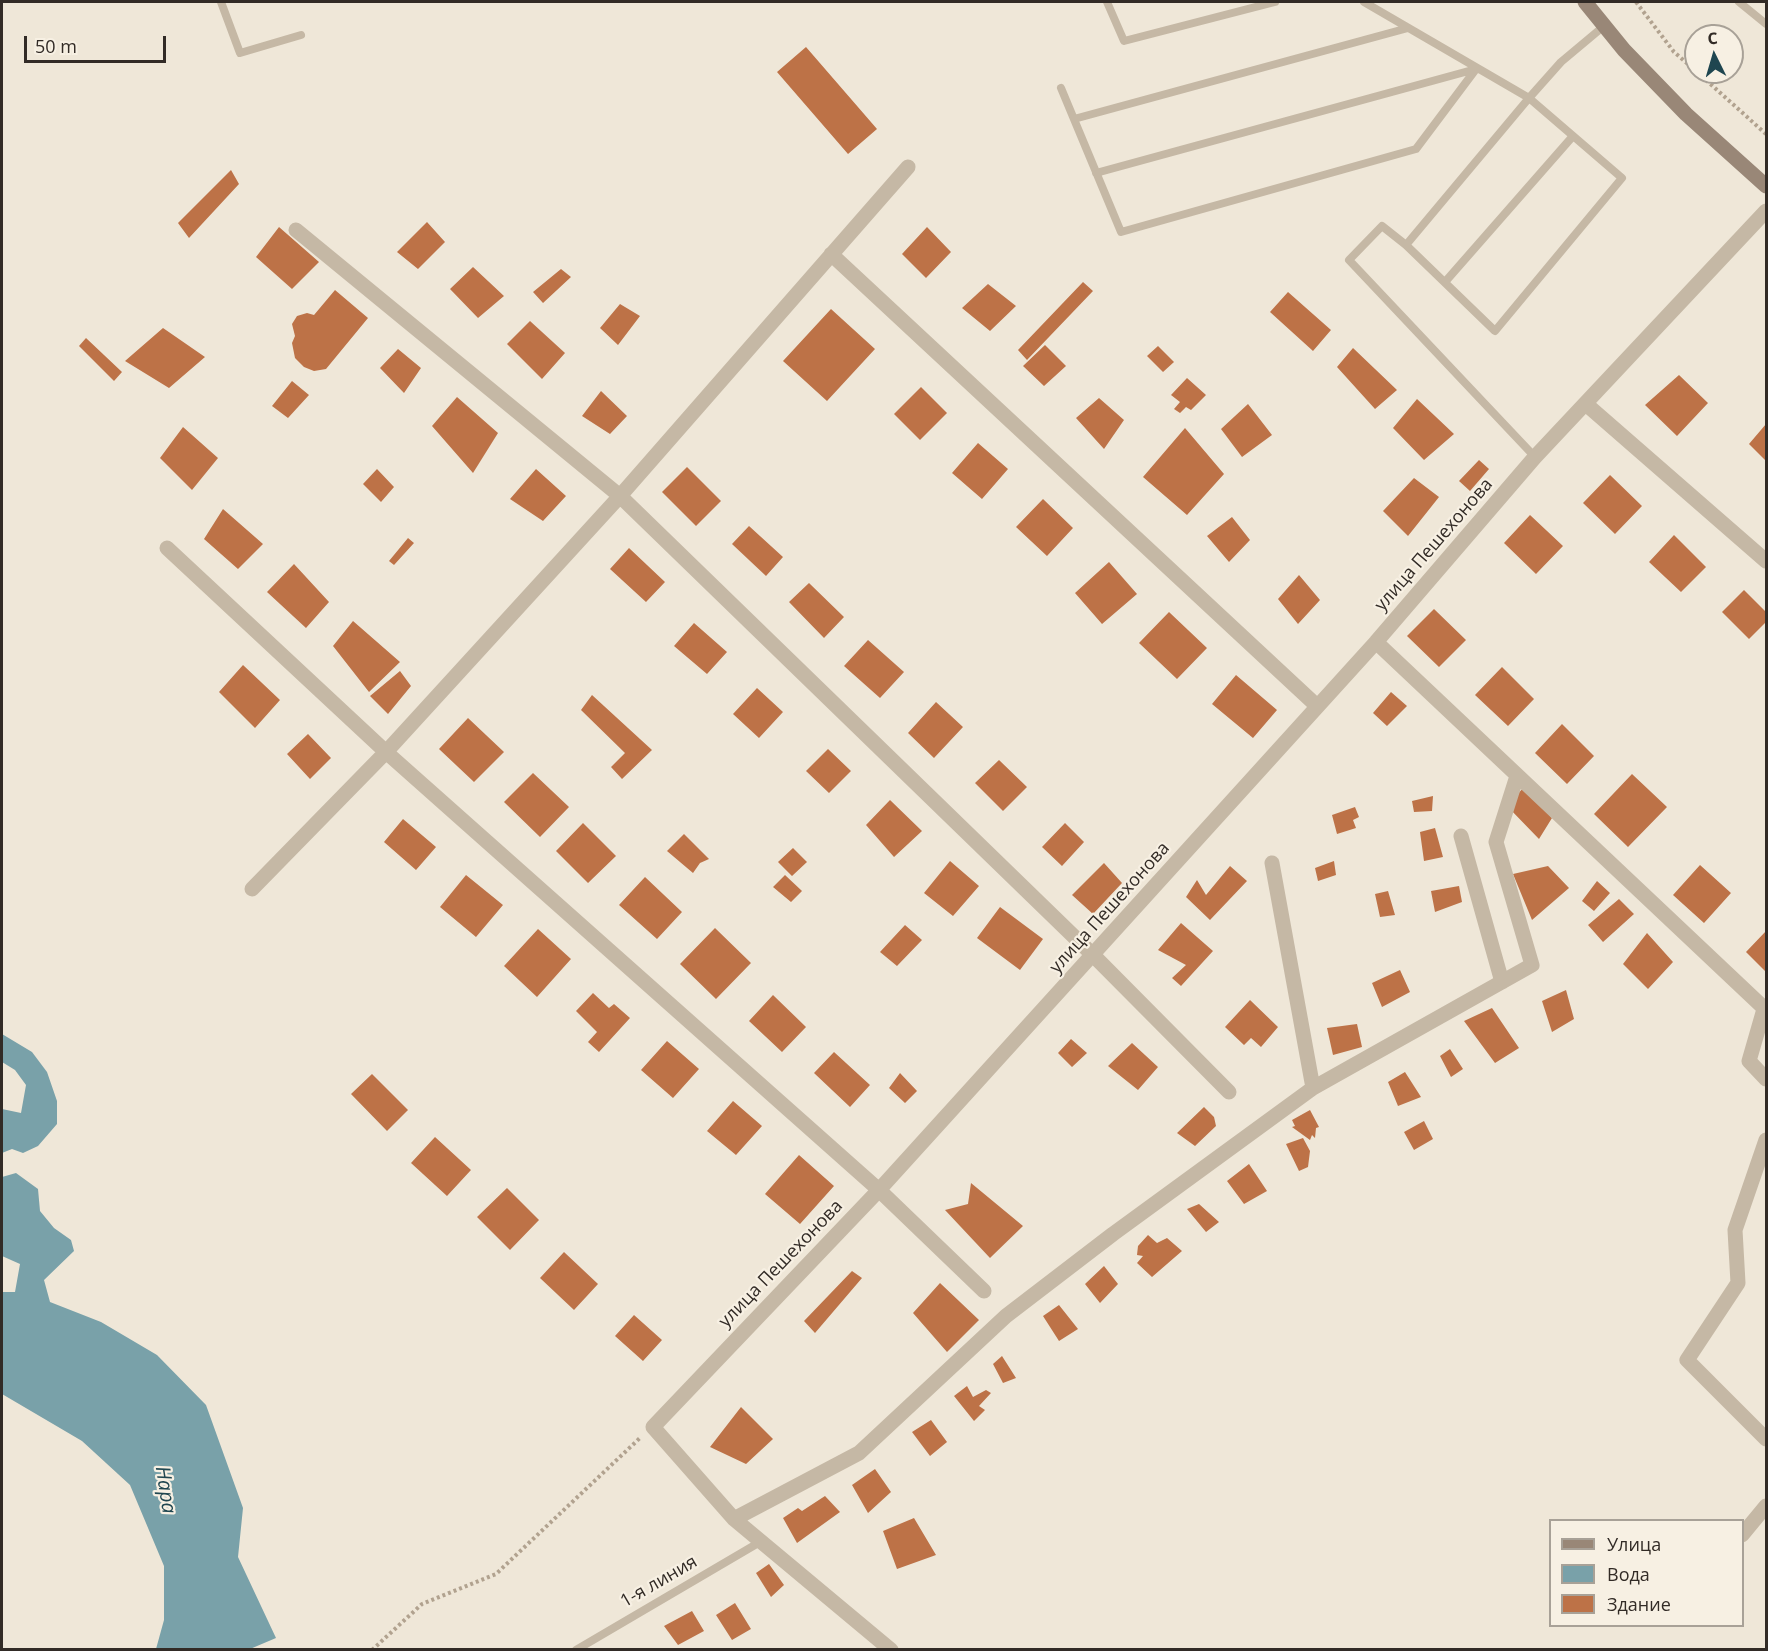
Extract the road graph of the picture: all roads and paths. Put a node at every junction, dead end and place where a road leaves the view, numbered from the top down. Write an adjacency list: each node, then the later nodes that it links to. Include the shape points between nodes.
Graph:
1 (221, 2): 11 (lane, via 240,53)
2 (1107, 2): 3 (lane, via 1124,41)
3 (1275, 2)
4 (1364, 2): 10 (lane)
5 (1584, 2): 9 (main road)
6 (1636, 2): 12 (path)
7 (1739, 2): 8 (lane)
8 (1767, 24)
9 (1604, 26): 16 (lane, via 1561,62); 22 (main road, via 1686,114)
10 (1408, 27): 13 (lane); 17 (lane)
11 (301, 35)
12 (1684, 61)
13 (1476, 69): 16 (lane); 21 (lane); 21 (lane, via 1416,149 1121,232)
14 (1710, 84): 18 (path)
15 (1060, 88): 17 (lane)
16 (1529, 98): 19 (lane); 25 (lane)
17 (1074, 119): 21 (lane)
18 (1767, 134)
19 (1573, 136): 27 (lane); 27 (lane, via 1622,178 1495,331)
20 (908, 167): 26 (street)
21 (1096, 173)
22 (1767, 186)
23 (1767, 211): 28 (street, улица Пешехонова)
24 (296, 230): 30 (street)
25 (1406, 246): 27 (lane); 29 (lane, via 1382,226 1349,260)
26 (831, 254): 30 (street); 34 (street)
27 (1444, 282)
28 (1587, 405): 29 (street, улица Пешехонова); 32 (street)
29 (1536, 458): 33 (street, улица Пешехонова)
30 (620, 496): 35 (street); 40 (street)
31 (167, 548): 35 (street)
32 (1767, 561)
33 (1376, 642): 34 (street, улица Пешехонова); 36 (street)
34 (1317, 706): 40 (street, улица Пешехонова)
35 (386, 752): 39 (street); 47 (street)
36 (1517, 776): 41 (street, via 1496,842 1532,965); 42 (street)
37 (1461, 836): 41 (street)
38 (1272, 863): 44 (street)
39 (252, 889)
40 (1094, 956): 45 (street); 47 (street, улица Пешехонова)
41 (1502, 982): 44 (street)
42 (1765, 1010): 43 (street, via 1749,1061)
43 (1767, 1079)
44 (1313, 1088): 52 (street, via 1006,1316 859,1453)
45 (1229, 1092)
46 (1767, 1140): 50 (street, via 1735,1230 1738,1283 1687,1360)
47 (879, 1190): 48 (street); 49 (street, улица Пешехонова)
48 (984, 1291)
49 (653, 1427): 52 (street); 55 (path, via 496,1574 422,1604)
50 (1767, 1439)
51 (1767, 1506): 53 (street)
52 (734, 1519): 54 (street)
53 (1744, 1534)
54 (760, 1542): 56 (lane, 1-я линия); 57 (street)
55 (372, 1650)
56 (576, 1650)
57 (891, 1650)

